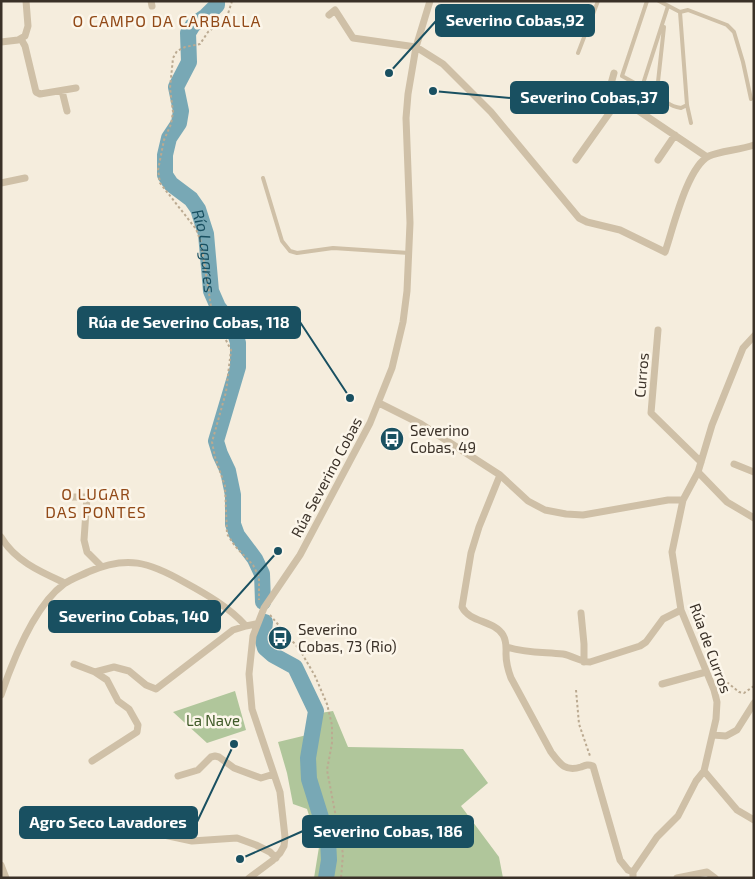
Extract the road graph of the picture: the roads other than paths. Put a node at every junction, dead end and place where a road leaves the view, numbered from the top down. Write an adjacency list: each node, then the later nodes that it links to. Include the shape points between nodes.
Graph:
1 (26, 1): 10 (street, via 27,32)
2 (430, 1): 12 (street, Rúa Severino Cobas)
3 (598, 1): 13 (lane)
4 (646, 1): 9 (lane, via 622,76 642,87)
5 (659, 1): 6 (lane)
6 (668, 6): 7 (lane); 9 (lane)
7 (680, 12): 18 (lane, via 688,10 727,25 734,32); 19 (lane)
8 (328, 15): 12 (street, via 335,10 353,38 358,40)
9 (664, 21): 19 (lane, via 658,91 672,107)
10 (21, 39): 11 (street); 16 (street, via 36,92)
11 (1, 42)
12 (416, 47): 24 (street, via 443,64 491,112 579,218 620,230 665,252 686,187); 30 (street, Rúa Severino Cobas, via 406,118)
13 (578, 53)
14 (614, 73): 17 (street, via 609,91)
15 (76, 88): 16 (street)
16 (62, 91): 20 (street)
17 (620, 98): 22 (street); 25 (street)
18 (751, 99)
19 (687, 105): 21 (lane)
20 (67, 111)
21 (691, 123)
22 (675, 135): 24 (street); 26 (street)
23 (754, 145): 24 (street)
24 (707, 157)
25 (576, 160)
26 (658, 160)
27 (25, 178): 29 (street)
28 (263, 178): 30 (lane, via 282,241 290,251 333,248)
29 (1, 183)
30 (409, 252): 33 (street, Rúa Severino Cobas, via 403,322 392,368)
31 (658, 330): 34 (street, Curros, via 651,413)
32 (754, 336): 34 (street, Rúa de Curros, via 743,348)
33 (379, 403): 38 (street, via 415,420); 47 (street, Rúa Severino Cobas, via 310,537)
34 (701, 462): 36 (street, Rúa de Curros)
35 (734, 464): 37 (street)
36 (698, 472): 40 (street, Rúa de Curros); 41 (street, via 727,502)
37 (754, 472)
38 (500, 475): 40 (street, via 534,505 566,514 583,515); 49 (street, via 470,553 462,607 470,616 498,629)
39 (71, 497): 43 (street, via 88,497 84,540 87,552)
40 (684, 500): 45 (street, Rúa de Curros, via 672,552)
41 (754, 518)
42 (1, 537): 44 (street, via 31,567)
43 (101, 566): 44 (street); 48 (street, via 126,562 163,570 213,599)
44 (65, 583): 55 (street, via 34,620 13,661)
45 (681, 610): 50 (street, via 663,619 640,646); 53 (street, Rúa de Curros)
46 (581, 614): 50 (street)
47 (256, 624): 48 (street); 60 (street, Rúa Severino Cobas, via 250,655 250,692 257,726)
48 (246, 626): 52 (street, via 232,630 156,689 128,671 114,667)
49 (507, 647): 50 (street, via 566,655); 66 (street, Rúa de Curros, via 511,678 555,757 570,769 587,765 593,767 620,860)
50 (584, 662)
51 (74, 664): 52 (street)
52 (96, 672): 58 (street, via 107,680 118,701 129,709 138,725 136,732)
53 (706, 672): 54 (street); 57 (street, Rúa de Curros, via 717,702)
54 (662, 684)
55 (1, 695)
56 (754, 703): 57 (street, via 736,730 726,736)
57 (713, 735): 59 (street, Rúa de Curros)
58 (92, 761)
59 (704, 772): 62 (street, via 737,810); 66 (street, Rúa de Curros, via 678,816 657,837)
60 (274, 774): 61 (street, via 261,778 234,768 215,756 198,770); 64 (street, Rúa Severino Cobas, via 283,809 285,837 284,846)
61 (178, 776)
62 (754, 820)
63 (164, 835): 64 (street, via 192,841 237,838 270,852)
64 (276, 858): 68 (street)
65 (1, 865): 67 (street)
66 (633, 875)
67 (6, 878)
68 (249, 878)
69 (677, 878): 70 (street, via 707,872)
70 (715, 878)

